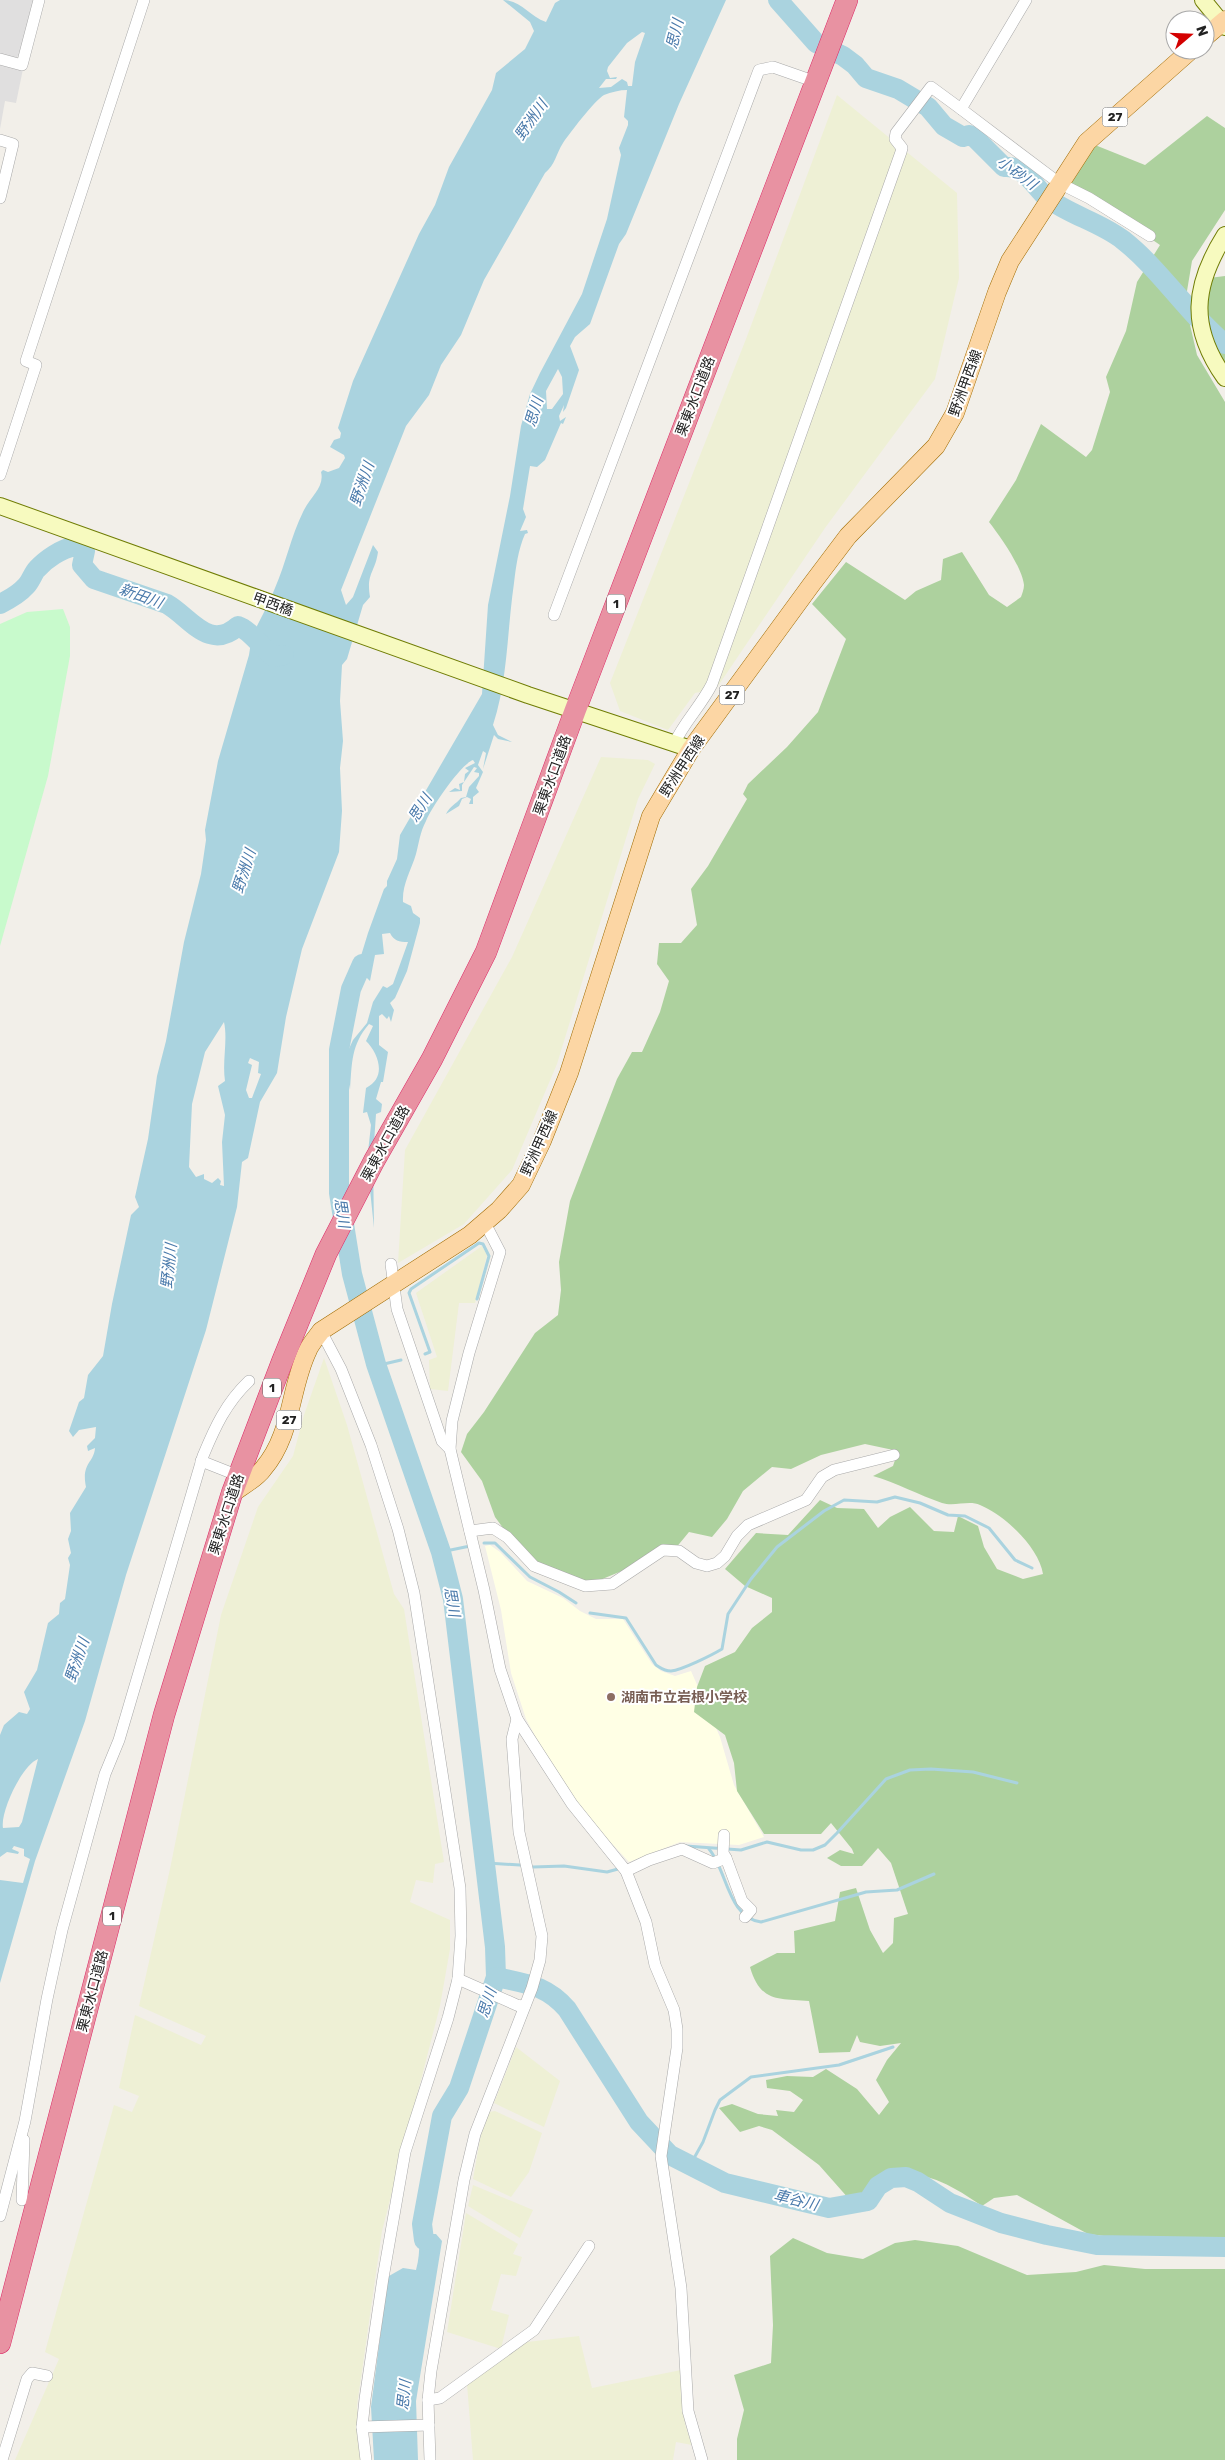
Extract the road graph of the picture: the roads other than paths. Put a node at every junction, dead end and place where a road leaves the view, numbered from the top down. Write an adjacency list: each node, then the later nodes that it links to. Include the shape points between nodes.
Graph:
1 (39, 0): 7 (street, via 22,65)
2 (144, 0): 18 (street, via 26,361 36,365)
3 (847, 0): 9 (highway, 栗東水口道路 / 1)
4 (1026, 0): 10 (street)
5 (1203, 0): 6 (street)
6 (1224, 23)
7 (0, 59)
8 (1179, 60): 12 (main road, 野洲甲西線 / 27, via 1087,142)
9 (816, 82): 20 (street, via 773,67 759,70); 22 (highway, 栗東水口道路 / 1)
10 (962, 109): 12 (street); 21 (street, via 931,87 895,136 901,152)
11 (0, 140): 13 (street, via 13,144)
12 (1052, 194): 15 (street, via 1089,198); 23 (main road, 野洲甲西線 / 27, via 1010,261 955,413 936,446 848,536)
13 (0, 198)
14 (1225, 235): 16 (street)
15 (1150, 236)
16 (1221, 248): 17 (street, via 1204,274 1199,299 1206,344)
17 (1225, 378)
18 (0, 475)
19 (0, 506): 22 (street, 甲西橋)
20 (554, 616)
21 (705, 698): 23 (street); 24 (street, via 680,730)
22 (575, 711): 24 (street, 甲西橋); 34 (highway, 栗東水口道路 / 1, via 486,952 326,1254)
23 (719, 713): 25 (main road, 野洲甲西線 / 27)
24 (674, 744): 25 (street, 甲西橋)
25 (691, 750): 26 (main road, 野洲甲西線 / 27, via 651,816 598,988 542,1141 520,1185)
26 (485, 1223): 28 (main road, 野洲甲西線 / 27); 31 (street, via 500,1252 469,1353 452,1421)
27 (391, 1264): 28 (street)
28 (392, 1284): 29 (main road, 野洲甲西線 / 27); 31 (street, via 397,1309 442,1441)
29 (323, 1329): 34 (main road, 野洲甲西線 / 27, via 308,1349 289,1420 274,1455 262,1471); 39 (street, via 371,1445 398,1529 414,1594 460,1888)
30 (249, 1381): 33 (street, via 220,1416)
31 (450, 1449): 35 (street)
32 (894, 1455): 35 (street, via 822,1476 806,1500 748,1525 718,1563 707,1566 678,1551 663,1550 612,1584 585,1586 534,1566 507,1537 493,1528)
33 (200, 1461): 34 (street); 41 (street, via 68,1906)
34 (236, 1484): 45 (highway, 栗東水口道路 / 1, via 164,1715)
35 (470, 1531): 36 (street, via 500,1669)
36 (517, 1719): 37 (street, via 572,1804); 40 (street, via 512,1739 519,1832 542,1936 534,1983)
37 (626, 1871): 38 (street, via 682,1849 722,1853 742,1901 751,1910); 53 (street, via 646,1922 655,1965 674,2010 678,2029 661,2156 681,2288 688,2411)
38 (747, 1915)
39 (460, 1980): 40 (street); 49 (street, via 405,2152 383,2278)
40 (522, 2006): 47 (street, via 474,2134)
41 (25, 2121): 42 (street); 43 (street)
42 (22, 2200)
43 (0, 2216)
44 (589, 2246): 47 (street, via 534,2330 440,2398)
45 (0, 2343)
46 (47, 2376): 50 (street, via 32,2373 27,2379)
47 (428, 2400): 48 (street)
48 (426, 2425): 49 (street); 52 (street)
49 (365, 2427): 51 (street)
50 (2, 2460)
51 (366, 2460)
52 (430, 2460)
53 (702, 2460)

